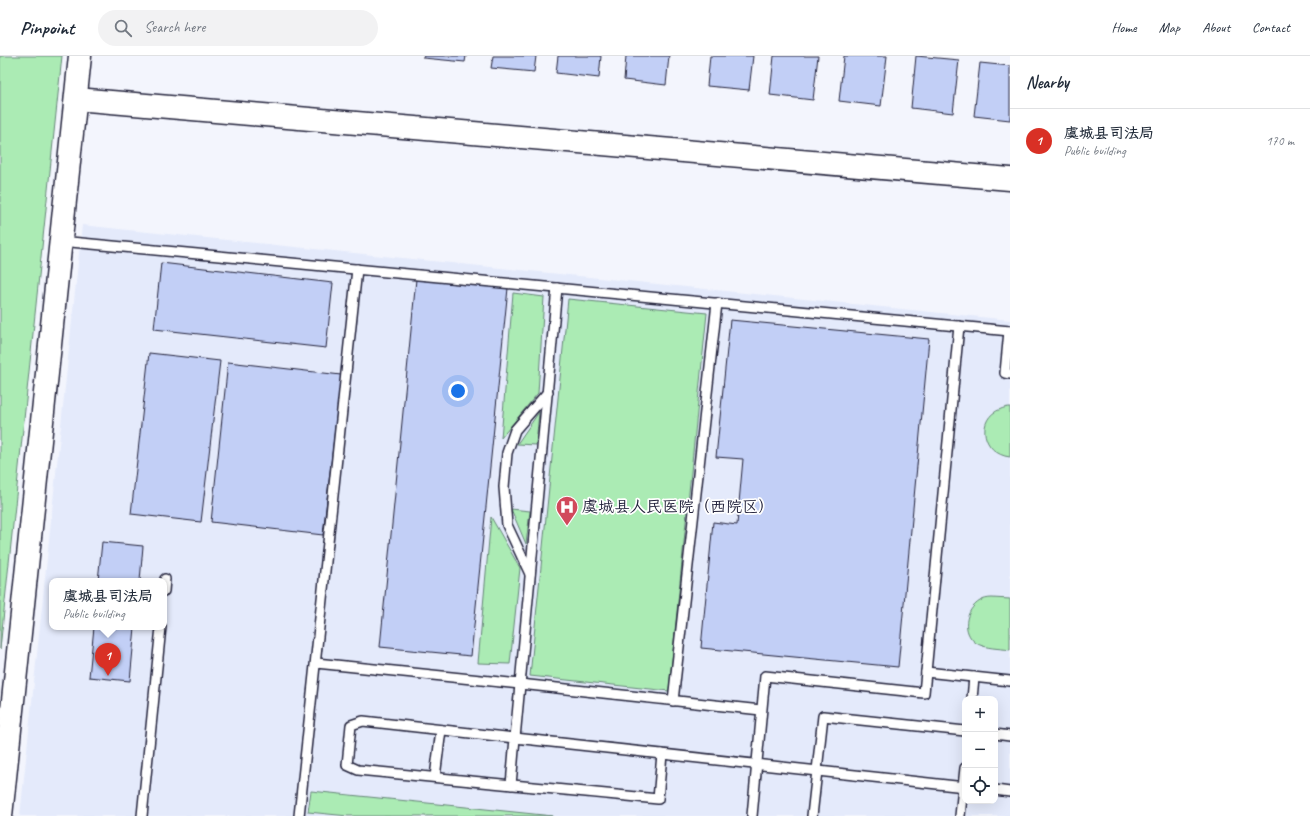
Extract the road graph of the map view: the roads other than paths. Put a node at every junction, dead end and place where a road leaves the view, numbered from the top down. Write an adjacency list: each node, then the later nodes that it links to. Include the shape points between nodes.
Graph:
1 (80, 56): 2 (street)
2 (76, 99): 3 (street); 4 (street)
3 (1010, 179)
4 (60, 241): 5 (lane); 36 (street)
5 (357, 269): 6 (lane); 14 (lane)
6 (557, 288): 7 (lane); 11 (lane)
7 (717, 303): 8 (lane); 20 (lane)
8 (959, 326): 9 (lane); 15 (lane)
9 (1010, 331): 10 (lane, via 1005,373)
10 (1010, 374)
11 (548, 392): 12 (lane); 12 (lane, via 515,430 507,453 504,487 507,525)
12 (531, 575): 18 (lane)
13 (160, 630): 37 (lane)
14 (316, 664): 18 (lane); 38 (lane)
15 (926, 672): 16 (lane); 21 (lane, via 924,693 765,676)
16 (974, 677): 17 (lane); 19 (lane)
17 (1010, 681)
18 (520, 684): 20 (lane); 26 (lane)
19 (972, 696)
20 (673, 701): 21 (lane)
21 (762, 710): 28 (lane)
22 (441, 730): 26 (lane); 30 (lane); 30 (lane, via 363,721 351,725 348,765 358,770)
23 (962, 731): 29 (lane, via 822,716)
24 (998, 734): 25 (lane)
25 (1010, 736)
26 (515, 738): 27 (lane); 31 (lane)
27 (662, 754): 28 (lane); 31 (lane, via 658,799)
28 (756, 764): 29 (lane); 39 (lane)
29 (817, 771): 32 (lane); 40 (lane)
30 (435, 778): 31 (lane)
31 (511, 785)
32 (962, 787)
33 (998, 790): 34 (lane)
34 (1010, 792)
35 (962, 802): 41 (lane)
36 (1, 816)
37 (142, 816)
38 (299, 816)
39 (752, 816)
40 (812, 816)
41 (960, 816)

